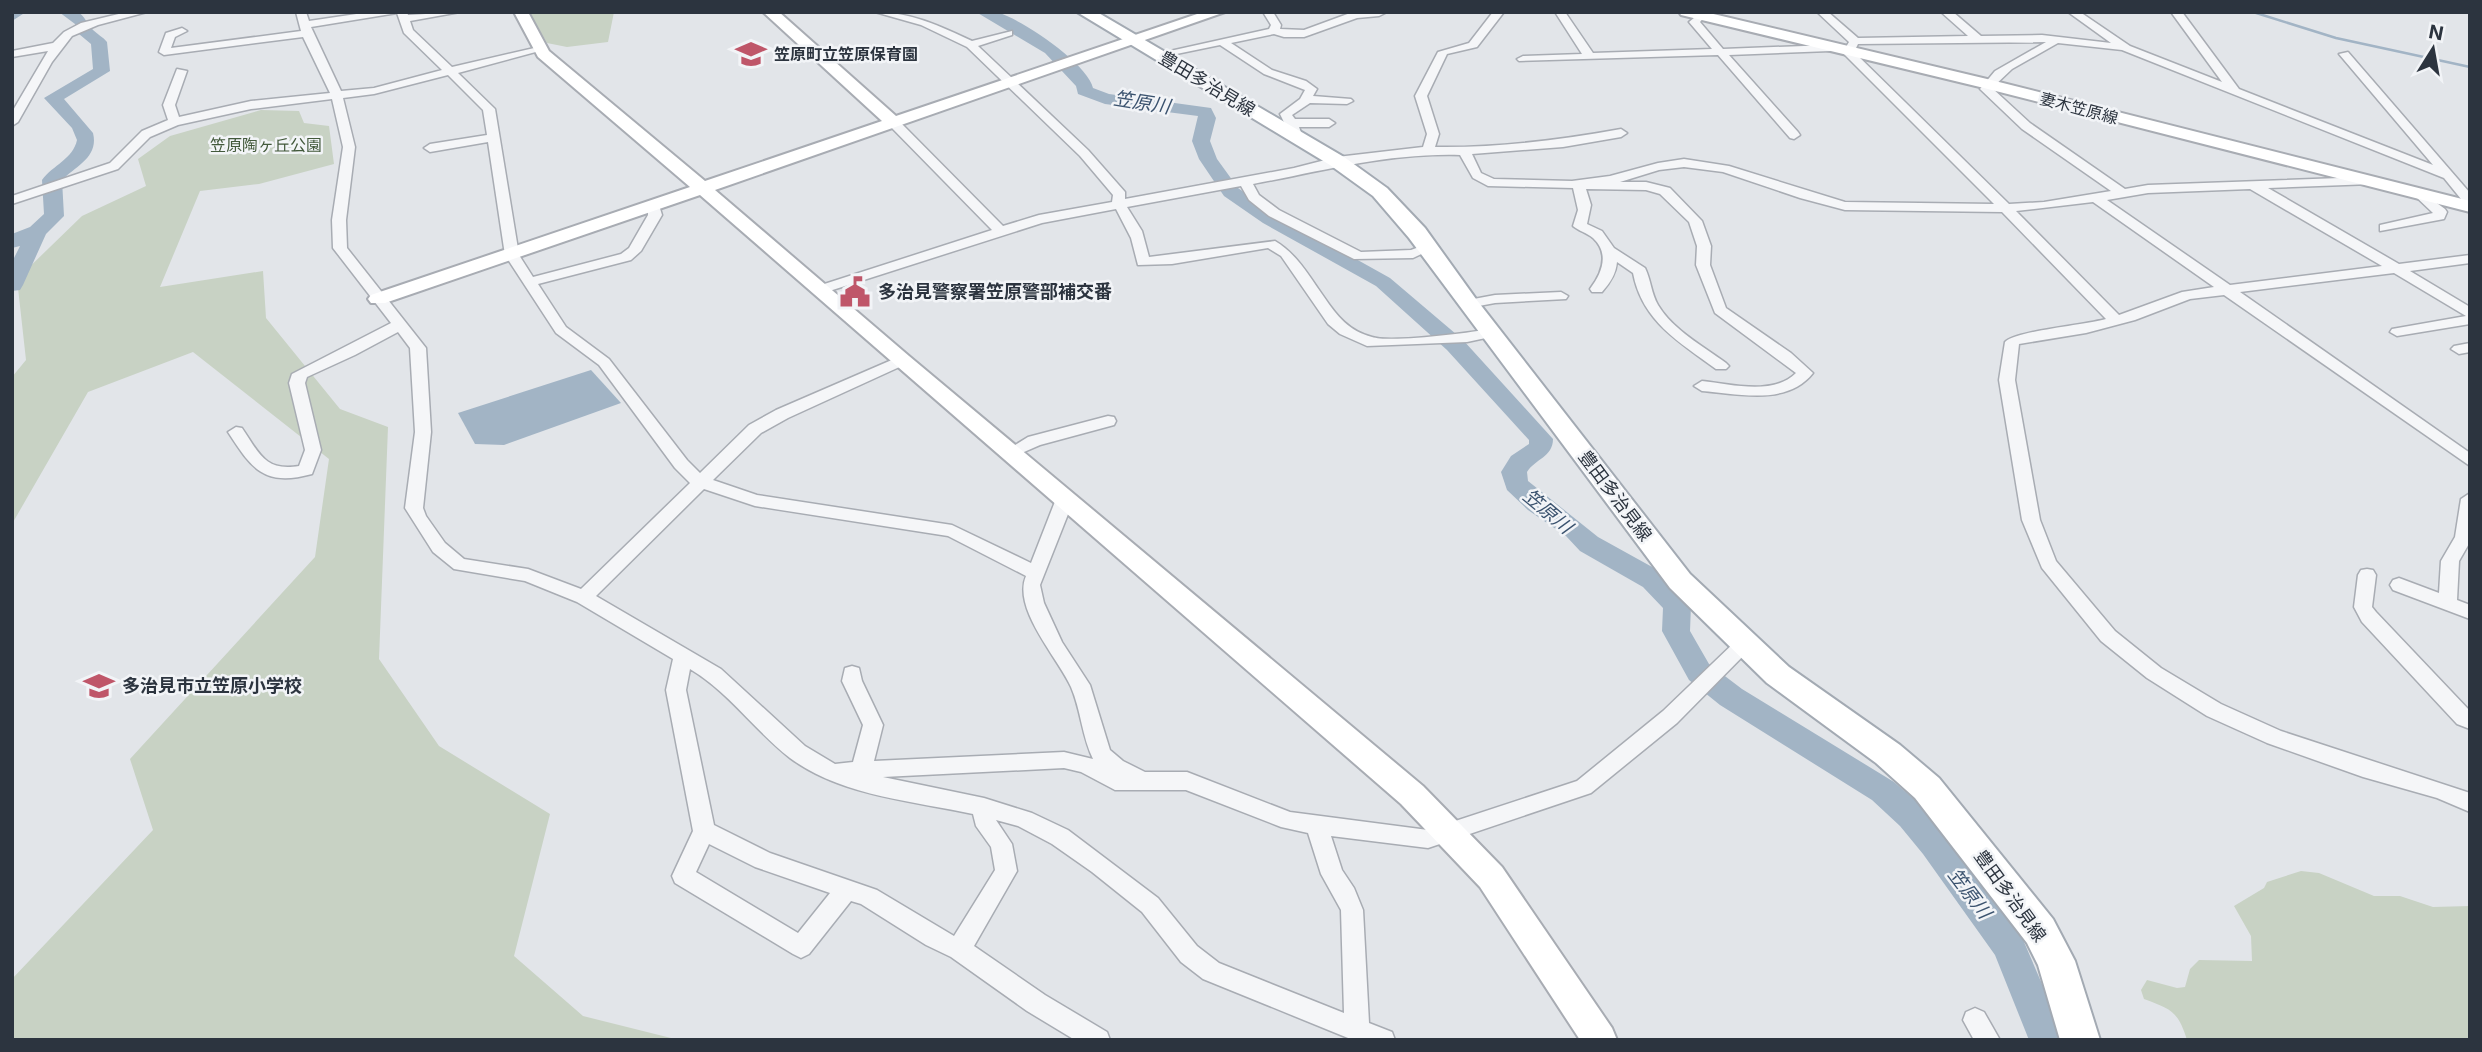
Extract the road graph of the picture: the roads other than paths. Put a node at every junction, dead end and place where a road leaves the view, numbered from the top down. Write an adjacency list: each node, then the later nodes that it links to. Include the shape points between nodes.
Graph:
1 (77, 12): 21 (street)
2 (142, 12): 21 (street)
3 (301, 12): 22 (street)
4 (393, 12): 22 (street)
5 (455, 12): 20 (street)
6 (521, 12): 32 (street)
7 (770, 12): 52 (street)
8 (880, 12): 29 (street, via 925,23)
9 (1085, 12): 33 (main road, 豊田多治見線)
10 (1218, 12): 33 (street)
11 (1268, 12): 24 (street, via 1276,25)
12 (1382, 12): 24 (street, via 1354,16 1300,35)
13 (1499, 12): 59 (street, via 1473,45 1443,52 1433,71 1421,96 1433,134)
14 (1560, 12): 39 (street)
15 (1822, 12): 31 (street)
16 (1946, 12): 26 (street)
17 (2073, 12): 35 (street)
18 (2176, 12): 45 (street)
19 (1693, 14): 34 (street, 妻木笠原線); 36 (street, via 1694,22)
20 (403, 16): 42 (street, via 408,31)
21 (90, 25): 30 (street, via 67,35)
22 (305, 29): 23 (street, via 164,52 170,35); 46 (street)
23 (182, 31)
24 (1274, 31): 28 (street)
25 (1008, 33): 29 (street)
26 (1978, 39): 27 (street); 31 (street)
27 (2057, 39): 35 (street); 44 (street)
28 (1221, 41): 33 (street); 47 (street, via 1268,72 1308,86)
29 (971, 45): 43 (street)
30 (57, 46): 37 (street); 49 (street)
31 (1851, 47): 34 (street, 妻木笠原線); 44 (street, 妻木笠原線); 77 (street)
32 (539, 48): 42 (street); 68 (street)
33 (1146, 48): 43 (street, via 1079,60); 54 (main road, 豊田多治見線)
34 (1830, 48): 36 (street)
35 (2126, 48): 45 (street)
36 (1719, 50): 39 (street); 56 (street)
37 (12, 54)
38 (2344, 54): 62 (street)
39 (1589, 56): 40 (street)
40 (1522, 59)
41 (181, 71): 51 (street, via 169,105)
42 (450, 71): 46 (street, via 388,89); 57 (street, via 489,109)
43 (1012, 82): 52 (street); 74 (street, via 1084,153 1120,195)
44 (1987, 84): 64 (street, 妻木笠原線); 69 (street, via 1986,89 2026,126)
45 (2236, 94): 62 (street)
46 (337, 96): 51 (street, via 251,105); 90 (street, via 349,147 338,239)
47 (1307, 99): 48 (street); 54 (street, via 1286,114)
48 (1347, 101)
49 (19, 102): 50 (street)
50 (12, 122)
51 (174, 122): 72 (street, via 146,134 114,166)
52 (892, 122): 68 (street); 79 (street)
53 (1329, 123): 54 (street)
54 (1294, 130): 61 (main road, 豊田多治見線)
55 (1621, 134): 60 (street)
56 (1794, 135)
57 (494, 137): 58 (street); 82 (street)
58 (430, 148)
59 (1428, 150): 60 (street); 61 (street)
60 (1465, 151): 66 (street, via 1480,180)
61 (1337, 161): 63 (street); 80 (main road, 豊田多治見線, via 1380,192)
62 (2446, 175): 73 (street)
63 (1245, 181): 74 (street); 80 (street, via 1254,197 1274,213 1359,256 1413,254)
64 (2367, 181): 67 (street); 70 (street, 妻木笠原線)
65 (12, 182): 72 (street, via 17,189)
66 (1577, 184): 77 (street, via 1669,165 1699,164 1724,168 1824,203); 81 (street, via 1587,212 1580,226 1597,234); 100 (street, via 1665,191 1695,221 1704,246 1703,265 1720,310 1805,373 1788,388)
67 (2252, 185): 69 (street); 84 (street)
68 (701, 189): 75 (street); 87 (street)
69 (2121, 192): 71 (street)
70 (2418, 194): 76 (street, 妻木笠原線); 78 (street, via 2439,216)
71 (2095, 197): 77 (street); 88 (street)
72 (12, 198)
73 (2470, 201)
74 (1118, 203): 79 (street); 97 (street, via 1133,224 1143,262 1270,244 1286,253 1333,321 1345,331 1379,345)
75 (653, 205): 82 (street); 85 (street, via 655,215 626,257)
76 (2470, 207)
77 (2005, 208): 93 (street)
78 (2385, 228)
79 (1000, 232): 87 (street)
80 (1427, 248): 91 (main road, 豊田多治見線)
81 (1609, 251): 86 (street, via 1611,265); 99 (street, via 1640,271 1642,289 1660,322)
82 (512, 255): 85 (street); 90 (street)
83 (2470, 259): 84 (street)
84 (2393, 267): 88 (street); 92 (street)
85 (530, 282): 105 (street, via 561,330 604,362)
86 (1597, 289)
87 (820, 290): 98 (street)
88 (2227, 291): 93 (street, via 2187,295); 104 (street)
89 (1561, 296): 91 (street)
90 (378, 299): 95 (street)
91 (1468, 304): 97 (main road, 豊田多治見線)
92 (2470, 313)
93 (2114, 319): 121 (street, via 2012,342 2007,380 2014,428 2031,520 2048,564 2108,636 2154,673 2214,710 2274,737)
94 (2470, 320): 96 (street)
95 (399, 325): 102 (street, via 300,374 297,383 313,450 306,470 273,474 261,467); 111 (street, via 418,348 423,432 414,508 418,518 450,560 460,565 528,575)
96 (2397, 332)
97 (1478, 336): 114 (main road, 豊田多治見線, via 1680,581)
98 (901, 361): 103 (street); 105 (street, via 755,429)
99 (1721, 366)
100 (1702, 386)
101 (1108, 421): 103 (street, via 1034,441)
102 (236, 432)
103 (1010, 453): 106 (street)
104 (2470, 461)
105 (699, 482): 108 (street, via 755,500 952,531); 111 (street)
106 (1065, 499): 108 (street); 125 (street)
107 (2470, 499): 112 (street, via 2464,537 2450,561)
108 (1034, 572): 120 (street, via 1035,603 1054,645 1080,685 1101,754)
109 (2367, 575): 117 (street, via 2363,607 2369,617)
110 (2399, 585): 112 (street)
111 (584, 597): 115 (street)
112 (2447, 604): 113 (street)
113 (2470, 612)
114 (1744, 645): 125 (street, via 1618,761 1584,786); 132 (main road, 豊田多治見線, via 1927,788 2040,931 2056,961)
115 (684, 654): 119 (street, via 714,674 798,752); 124 (street, via 676,690)
116 (852, 673): 118 (street, via 873,725)
117 (2470, 721)
118 (862, 768): 119 (street); 120 (street, via 1064,760 1086,765 1115,781)
119 (832, 772): 122 (street)
120 (1142, 781): 123 (street, via 1187,781 1287,821)
121 (2470, 803)
122 (984, 807): 127 (street, via 984,820 1002,844 1006,871); 128 (street, via 1024,818 1100,865 1150,905 1189,954 1211,971)
123 (1317, 827): 125 (street, via 1428,839); 128 (street, via 1332,874 1352,911)
124 (704, 831): 126 (street, via 763,860); 126 (street, via 683,876 801,947)
125 (1451, 833): 131 (street, via 1490,877)
126 (845, 891): 127 (street, via 869,897)
127 (960, 949): 129 (street)
128 (1357, 1029): 130 (street)
129 (1098, 1040)
130 (1383, 1040)
131 (1600, 1040)
132 (2080, 1040)

